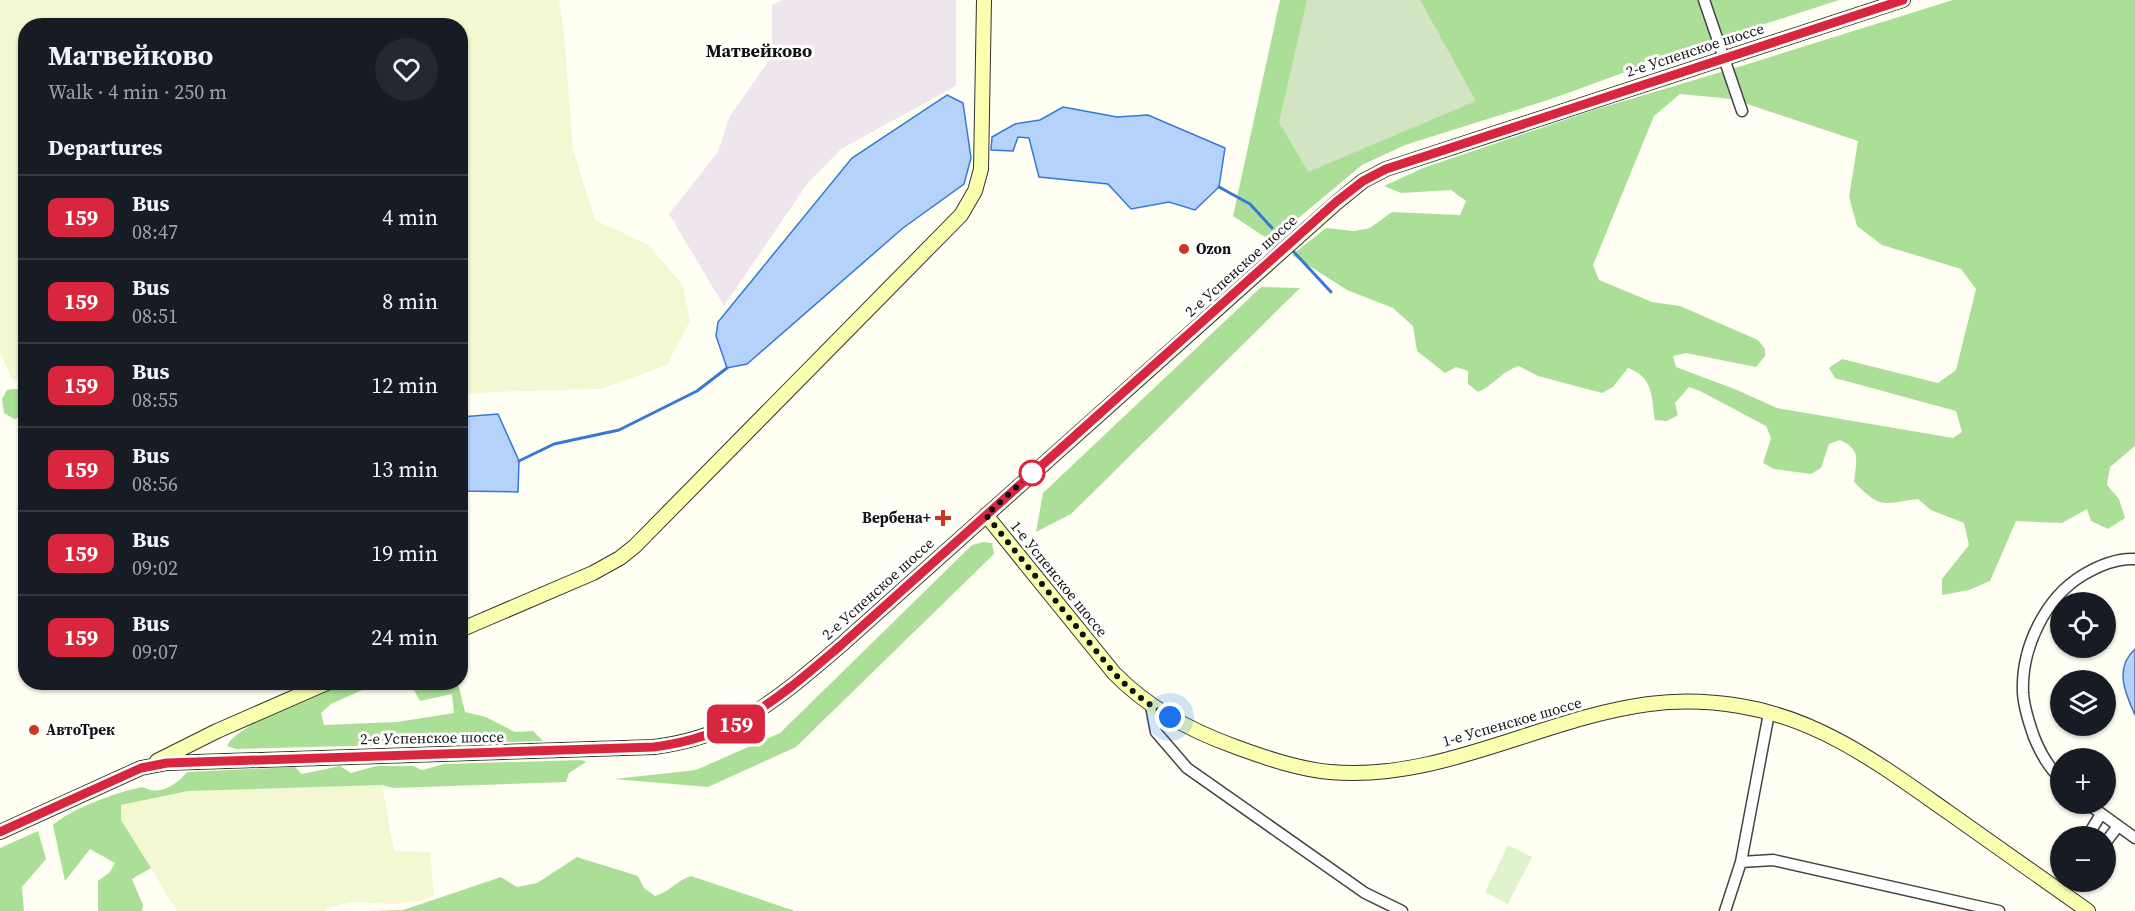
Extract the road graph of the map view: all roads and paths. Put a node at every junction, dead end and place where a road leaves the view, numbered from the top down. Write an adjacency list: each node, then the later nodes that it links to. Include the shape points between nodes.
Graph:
1 (984, 0): 8 (main road, via 981,169 972,198 954,222 645,538 593,573)
2 (1704, 0): 4 (street)
3 (1903, 0): 4 (main road, 2-е Успенское шоссе)
4 (1724, 58): 5 (street); 6 (main road, 2-е Успенское шоссе, via 1386,169 1363,181)
5 (1742, 111)
6 (986, 515): 10 (main road, 1-е Успенское шоссе, via 1114,673); 13 (main road, 2-е Успенское шоссе, via 781,695 740,722 701,738 665,746 601,750)
7 (2135, 559): 14 (street, via 2110,562 2075,580 2043,617 2031,643 2023,692 2028,720)
8 (468, 627)
9 (311, 690): 12 (main road)
10 (1151, 706): 11 (main road, 1-е Успенское шоссе, via 1216,740 1329,772 1404,768 1647,704 1686,701 1741,706); 26 (street, via 1156,732 1187,768 1365,893)
11 (1768, 713): 22 (street); 23 (main road, 1-е Успенское шоссе, via 1845,742)
12 (202, 738): 13 (main road, via 203,754); 15 (main road)
13 (216, 761): 15 (main road, 2-е Успенское шоссе)
14 (2050, 766)
15 (141, 768): 20 (main road, 2-е Успенское шоссе)
16 (2101, 814): 17 (street); 18 (street)
17 (2094, 826)
18 (2118, 826): 19 (street); 21 (street)
19 (2116, 829)
20 (0, 832)
21 (2135, 838)
22 (1741, 862): 27 (street); 28 (street, via 1773,860)
23 (2050, 879)
24 (2067, 892): 29 (main road)
25 (2068, 892): 30 (main road, 1-е Успенское шоссе)
26 (1402, 911)
27 (1725, 911)
28 (1999, 911)
29 (2073, 911)
30 (2088, 911)

